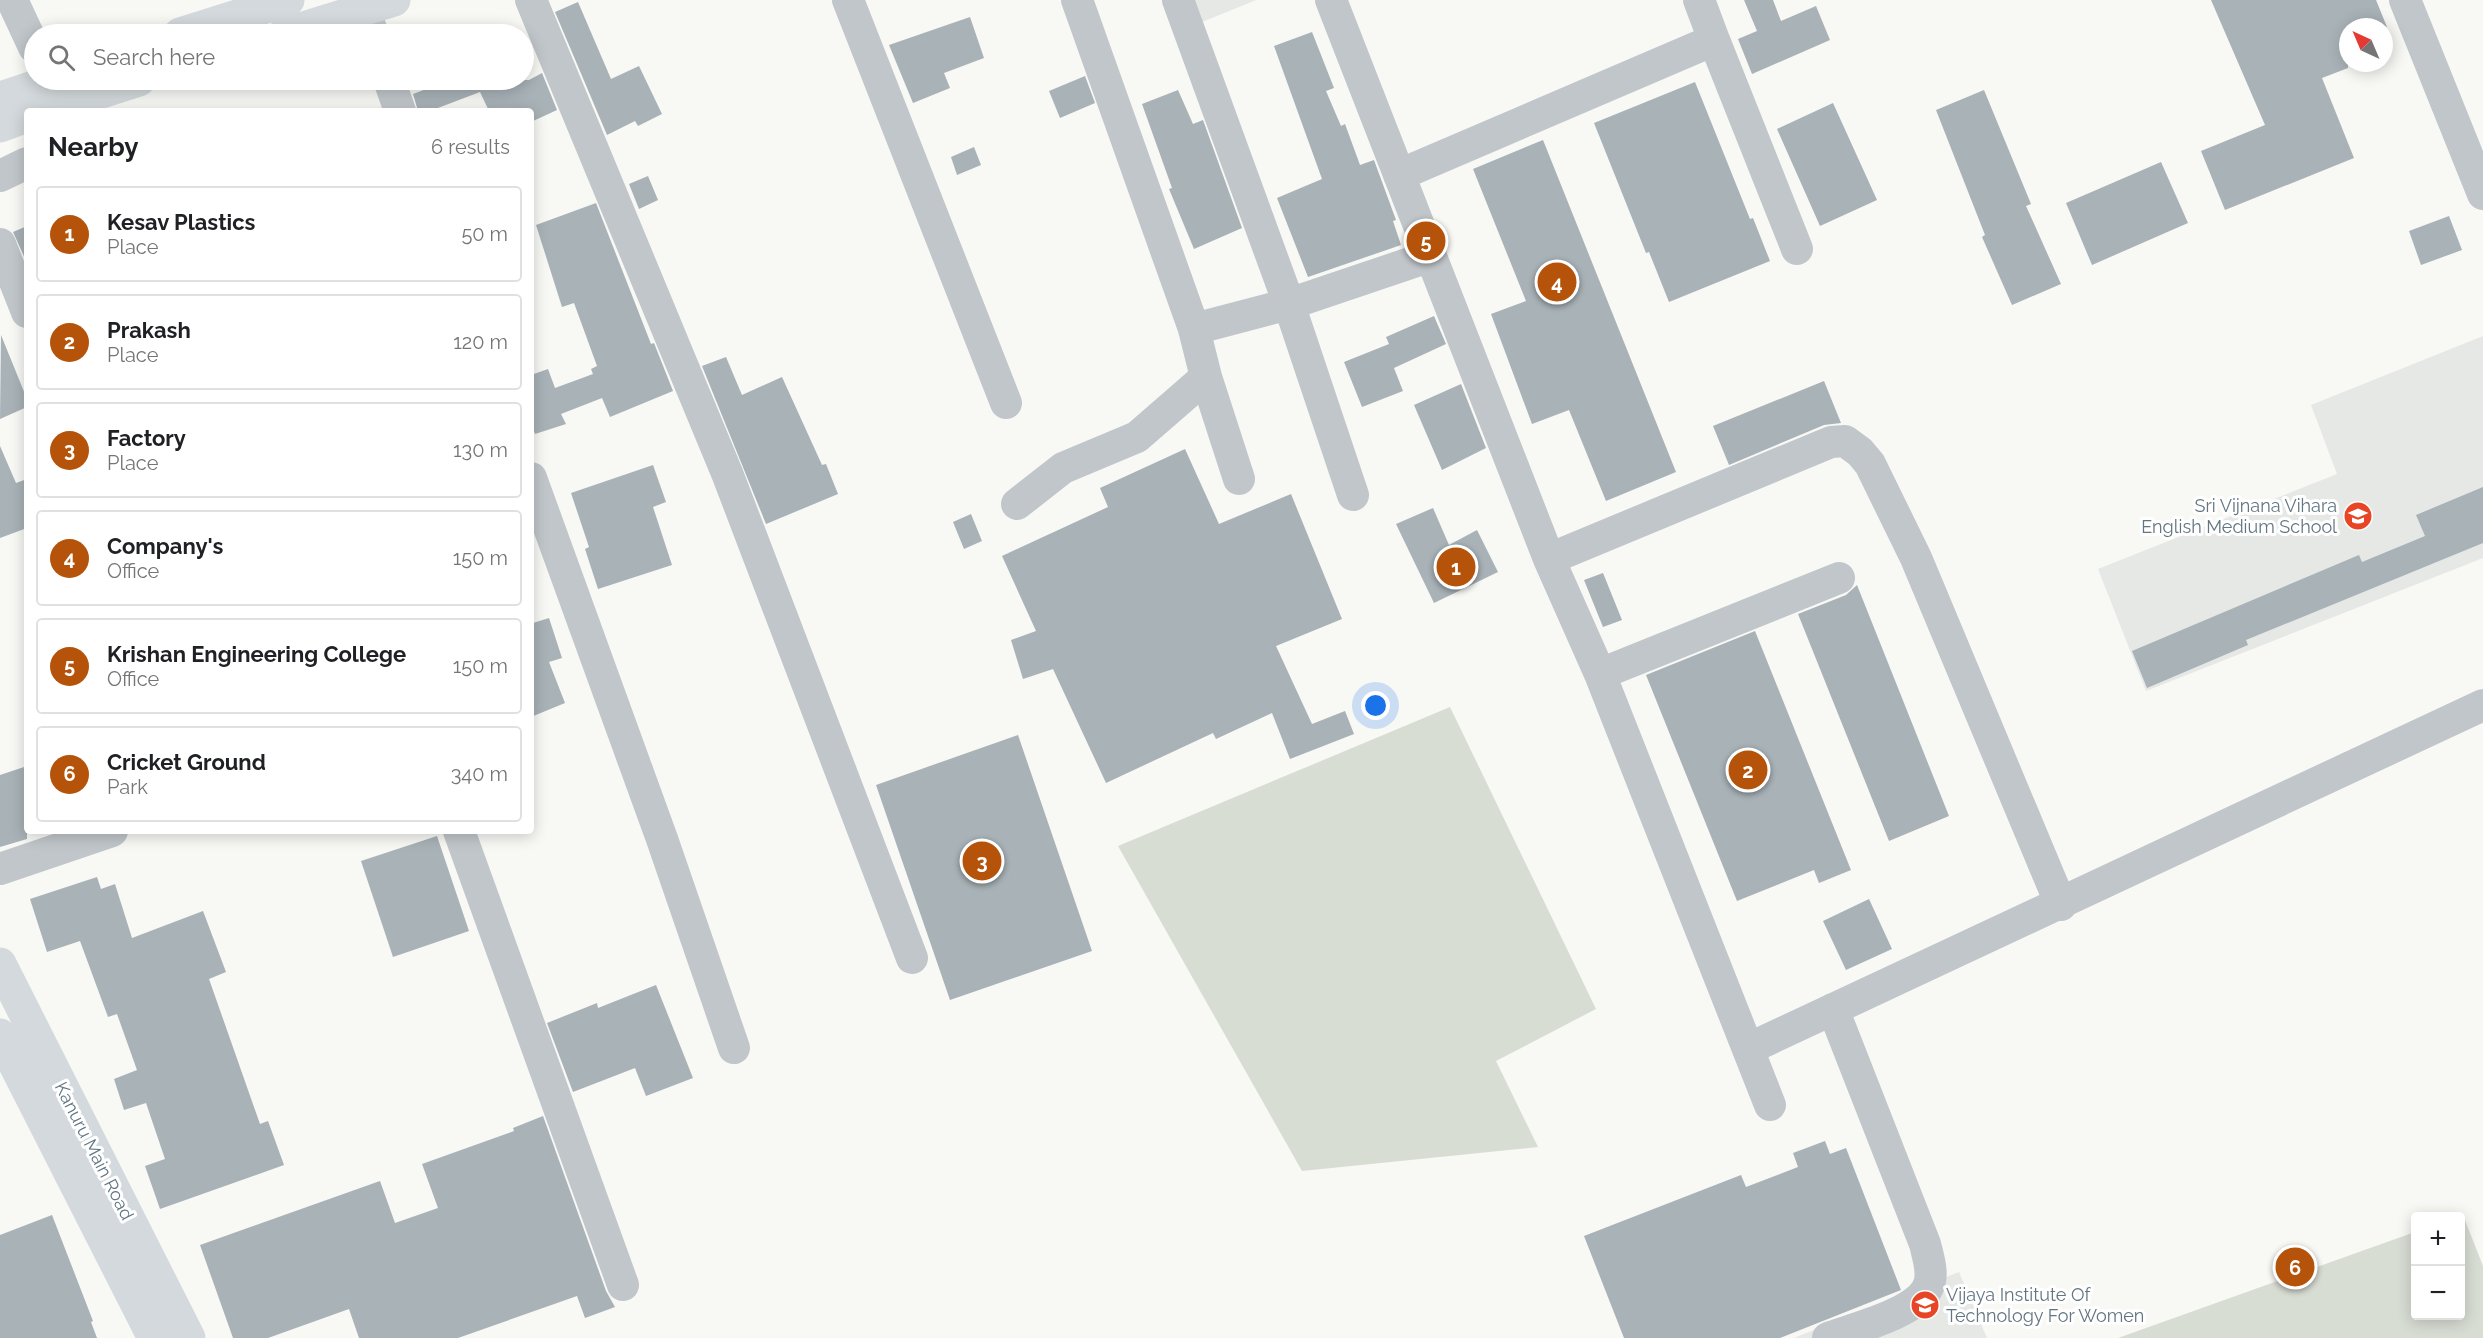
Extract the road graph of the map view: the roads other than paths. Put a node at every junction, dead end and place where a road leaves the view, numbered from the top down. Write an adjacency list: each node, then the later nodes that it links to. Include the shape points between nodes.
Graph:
1 (12, 0): 13 (street)
2 (288, 0): 11 (main road)
3 (531, 0): 46 (street, via 727,473)
4 (848, 0): 33 (street)
5 (1077, 0): 31 (street)
6 (1179, 0): 30 (street)
7 (1331, 0): 23 (street)
8 (1699, 0): 14 (street)
9 (2404, 0): 25 (street)
10 (377, 15): 12 (main road)
11 (212, 24)
12 (333, 24)
13 (24, 26)
14 (1714, 40): 23 (street); 27 (street)
15 (82, 90): 17 (main road)
16 (393, 90): 19 (street)
17 (59, 94): 18 (main road)
18 (0, 98)
19 (399, 108)
20 (24, 117): 21 (main road)
21 (0, 126)
22 (24, 164): 24 (street)
23 (1400, 175): 28 (street)
24 (0, 176)
25 (2483, 194)
26 (0, 244): 29 (street)
27 (1797, 249)
28 (1431, 256): 30 (street); 38 (street)
29 (24, 304)
30 (1289, 304): 31 (street); 36 (street)
31 (1194, 328): 32 (street)
32 (1206, 377): 34 (street); 37 (street, via 1137,437 1063,468)
33 (1006, 403)
34 (1239, 479)
35 (534, 486): 50 (street)
36 (1353, 495)
37 (1017, 504)
38 (1549, 560): 40 (street); 45 (street, via 1831,442 1845,441 1853,446 1870,464 1916,558)
39 (1839, 578): 40 (street)
40 (1600, 674): 51 (street)
41 (2483, 705): 45 (street)
42 (103, 834): 44 (street)
43 (460, 834): 53 (street)
44 (0, 869)
45 (2061, 905): 48 (street)
46 (912, 958)
47 (0, 964): 55 (main road, Kanuru Main Road)
48 (1833, 1009): 51 (street); 56 (street, via 1931,1268 1928,1288 1914,1302 1892,1315)
49 (0, 1035): 54 (main road, Kanuru Main Road)
50 (734, 1048)
51 (1748, 1049): 52 (street)
52 (1770, 1105)
53 (623, 1285)
54 (154, 1338)
55 (189, 1338)
56 (1828, 1338)

